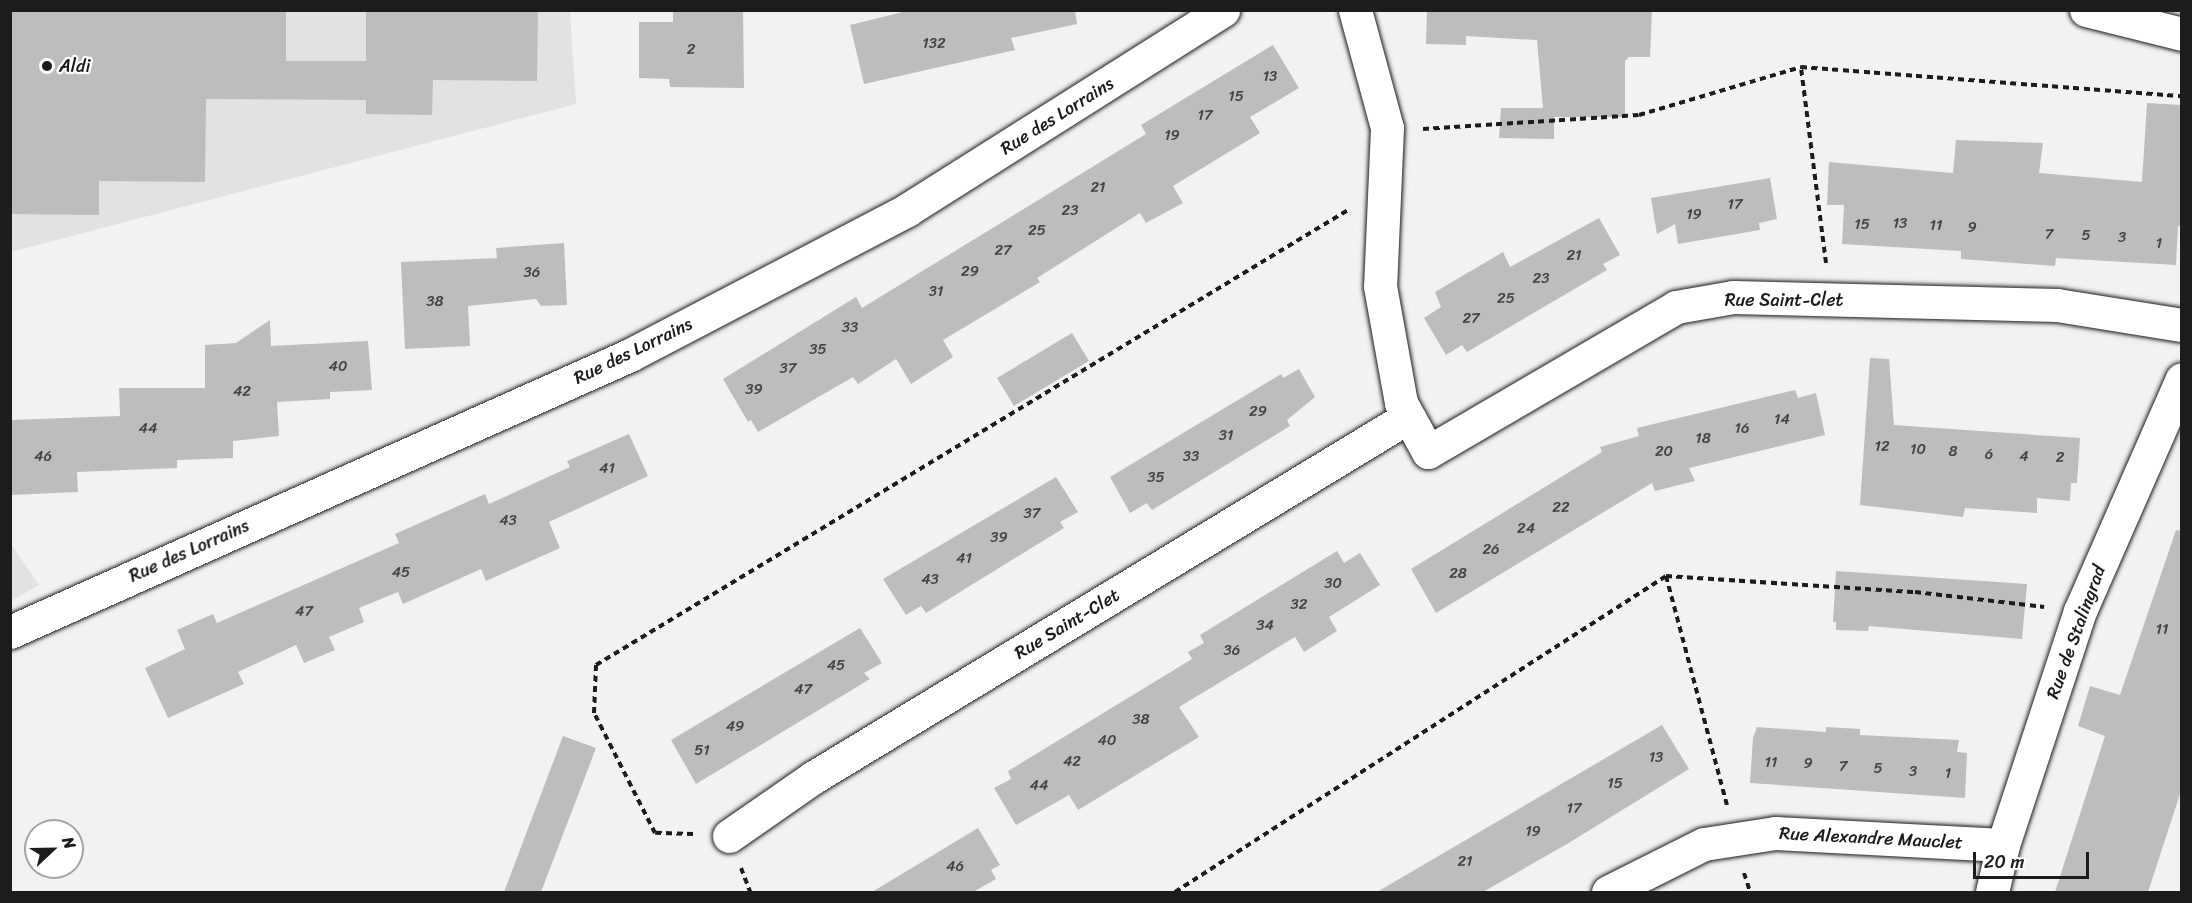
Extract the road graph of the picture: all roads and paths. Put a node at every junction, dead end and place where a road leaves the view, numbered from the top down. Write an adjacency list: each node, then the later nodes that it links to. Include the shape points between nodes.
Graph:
1 (1223, 10): 15 (street, Rue des Lorrains, via 907,210 630,355)
2 (1354, 10): 7 (street, Rue Saint-Clet)
3 (2086, 10): 4 (street)
4 (2181, 34)
5 (1801, 67): 6 (path); 7 (path, via 1639,115); 9 (path, via 1817,172)
6 (2181, 96)
7 (1387, 128): 8 (street, Rue Saint-Clet)
8 (1385, 188): 12 (street, Rue Saint-Clet, via 1380,286 1401,404); 16 (path, via 596,665 594,713 655,833)
9 (1829, 300): 10 (street, Rue Saint-Clet, via 2057,305); 12 (street, Rue Saint-Clet, via 1733,297 1676,307 1428,452)
10 (2181, 325)
11 (2181, 380): 14 (street, Rue de Stalingrad)
12 (1408, 417): 16 (street, Rue Saint-Clet, via 824,771)
13 (1666, 576): 14 (path, via 1915,592); 17 (path); 19 (path)
14 (2080, 611): 18 (street, Rue de Stalingrad)
15 (10, 632)
16 (729, 836)
17 (1736, 839): 18 (street, Rue Alexandre Mauclet, via 1774,833); 20 (street, Rue Alexandre Mauclet, via 1704,844); 21 (path)
18 (2003, 845): 22 (street, Rue de Stalingrad)
19 (1175, 892)
20 (1608, 892)
21 (1750, 892)
22 (1992, 892)

